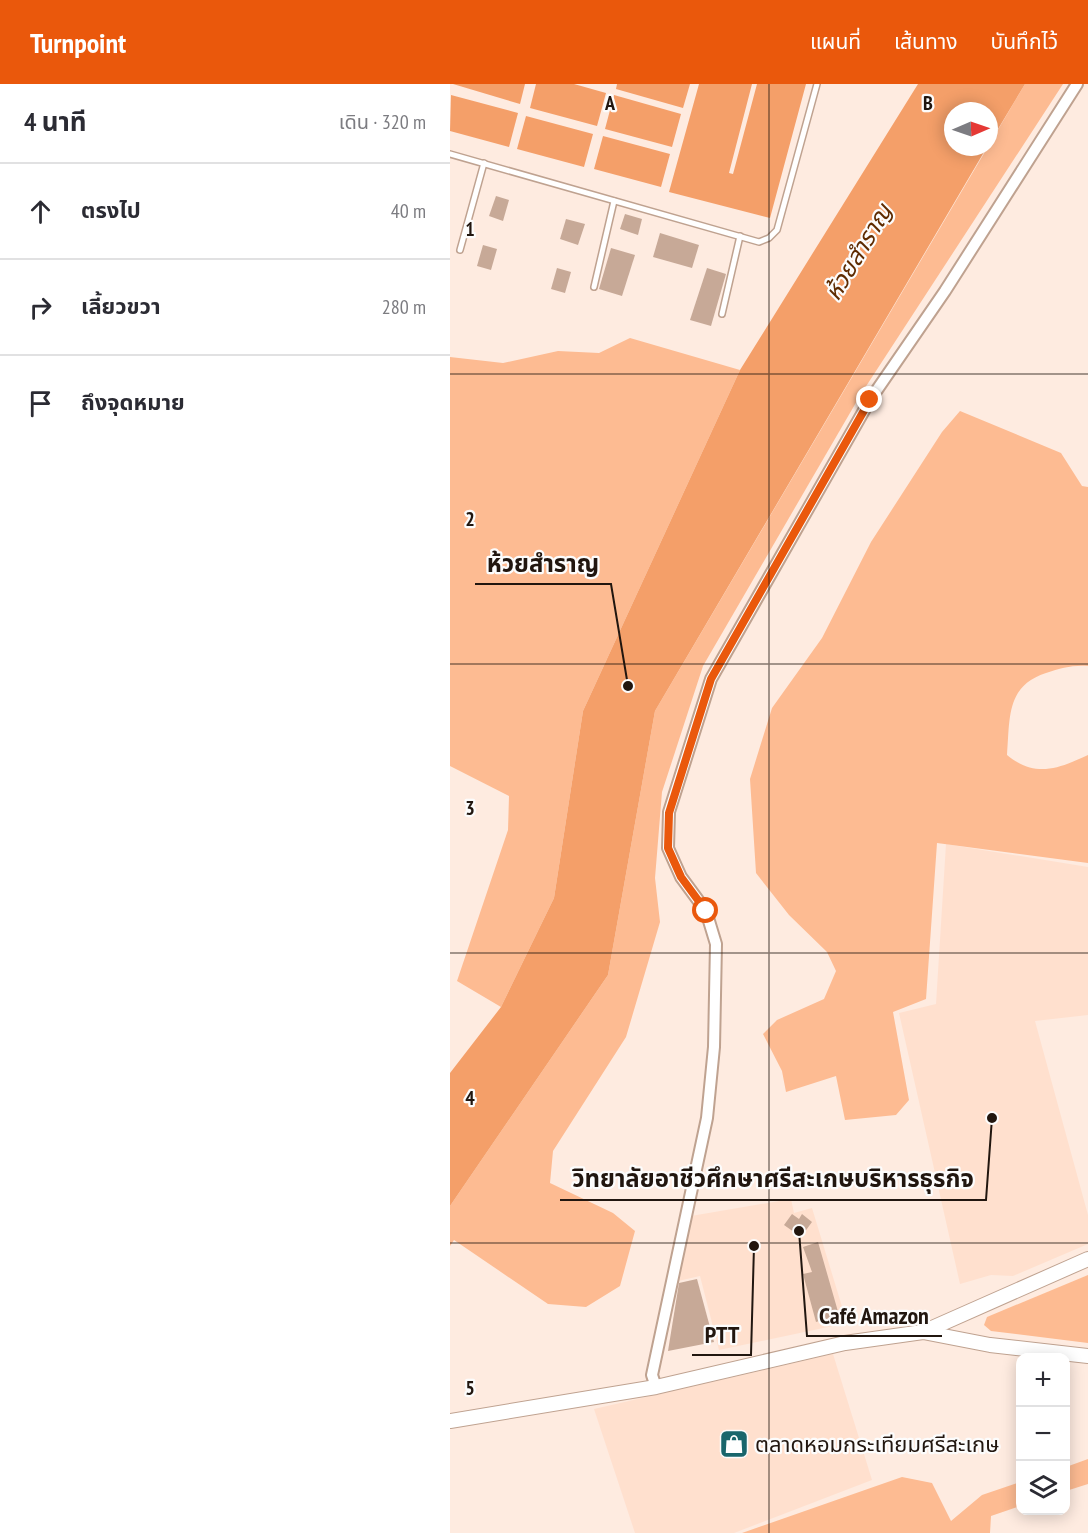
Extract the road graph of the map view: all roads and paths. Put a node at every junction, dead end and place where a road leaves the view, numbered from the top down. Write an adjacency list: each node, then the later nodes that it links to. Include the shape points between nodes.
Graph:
1 (816, 84): 6 (lane, via 777,230 759,242)
2 (1077, 84): 13 (street, via 945,291 870,400 711,679 669,813 668,848 681,877 706,911 716,944 714,1047 707,1118 652,1375)
3 (450, 154): 4 (lane)
4 (484, 163): 5 (lane); 7 (lane)
5 (614, 201): 6 (lane); 8 (lane)
6 (740, 236): 9 (lane)
7 (460, 250)
8 (594, 287)
9 (722, 314)
10 (1088, 1259): 11 (street)
11 (923, 1332): 12 (street, via 990,1345); 13 (street, via 845,1343)
12 (1088, 1356)
13 (656, 1387): 14 (street)
14 (450, 1421)

